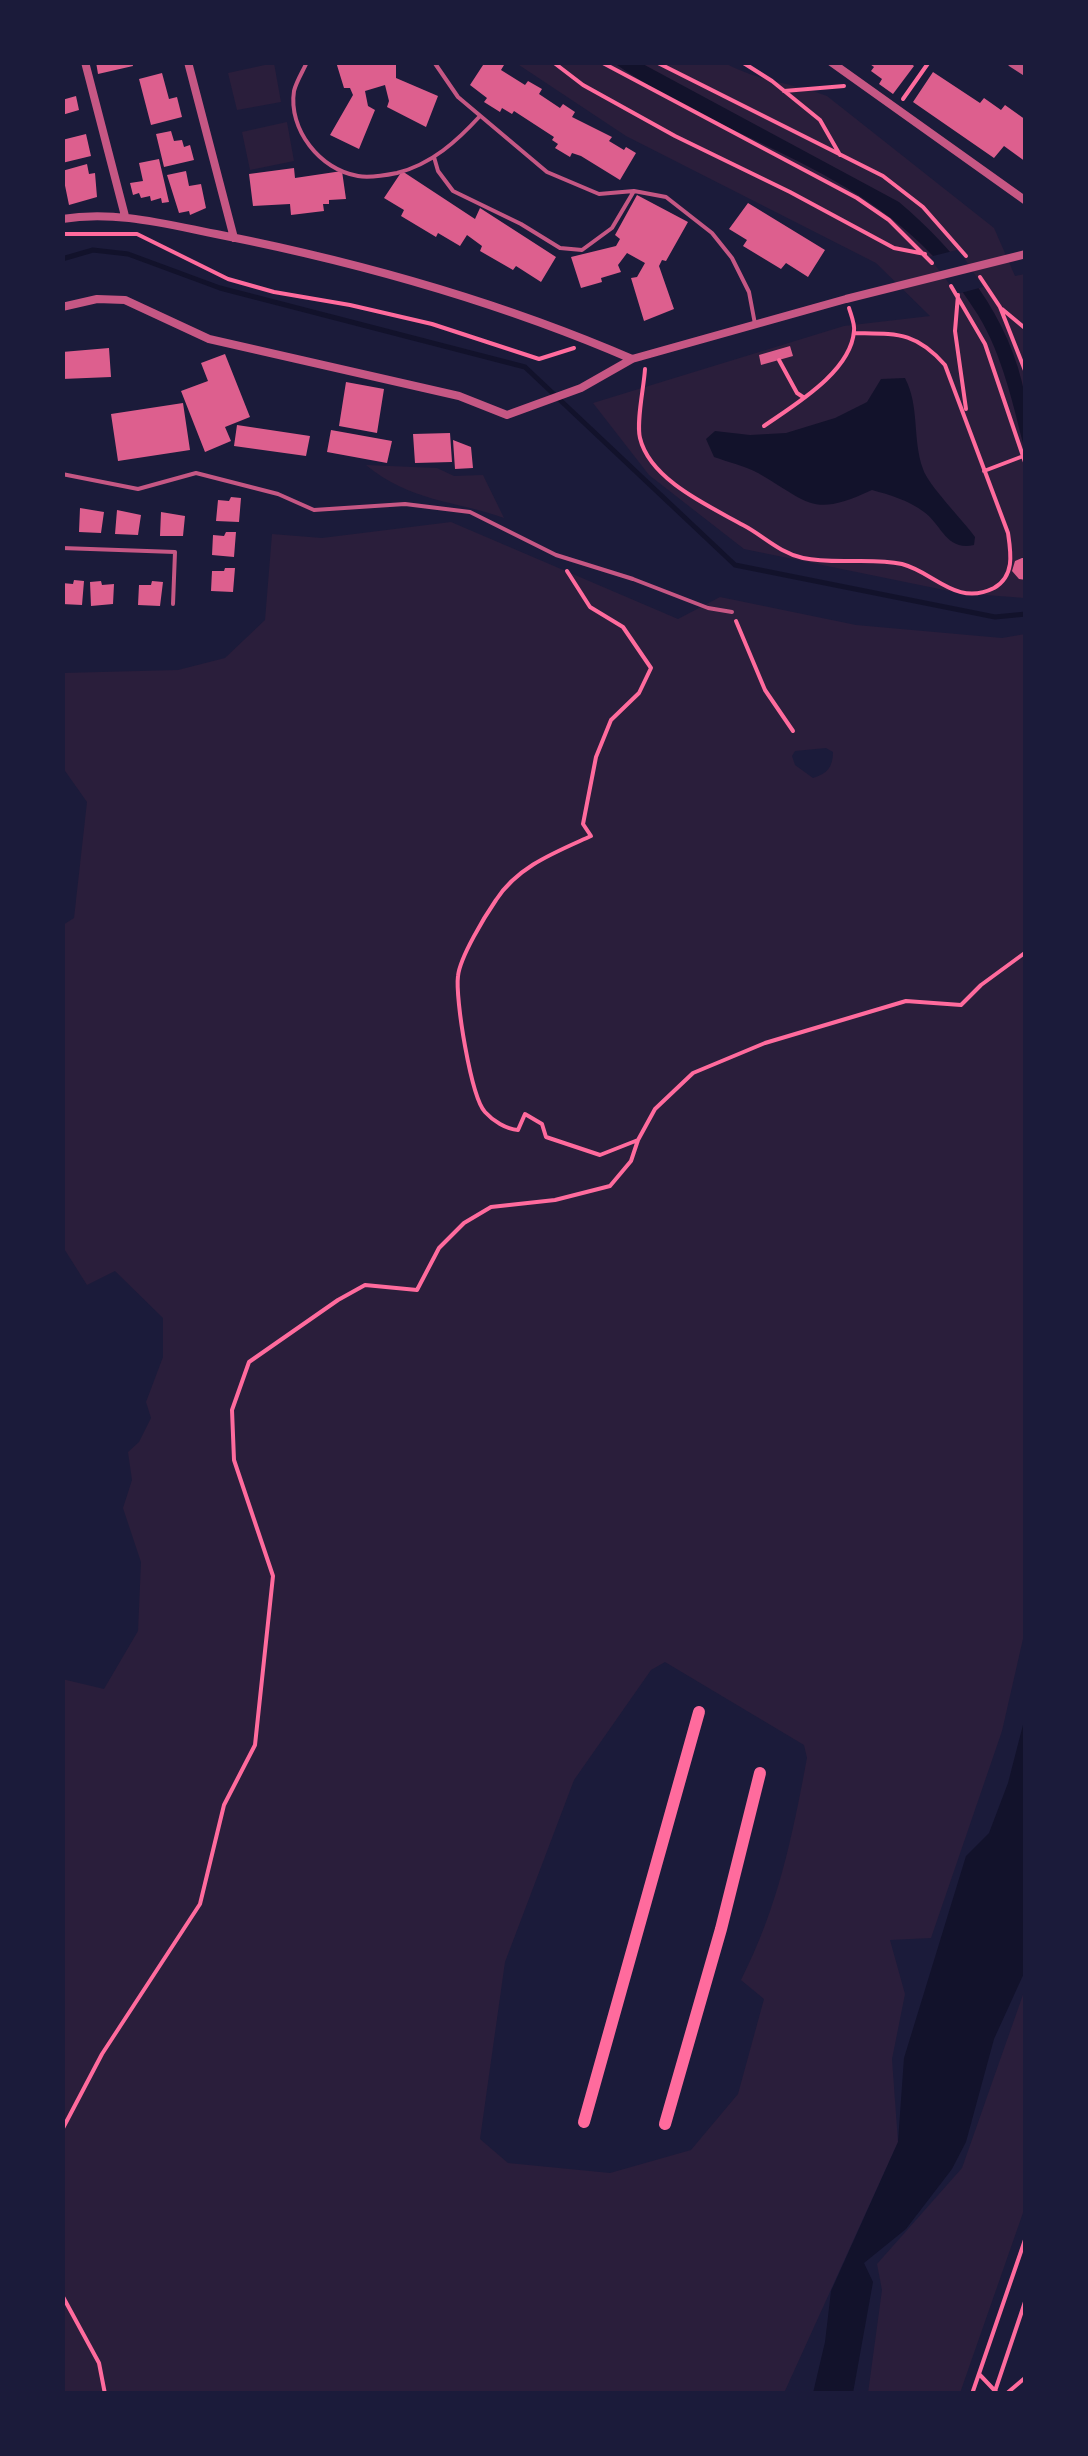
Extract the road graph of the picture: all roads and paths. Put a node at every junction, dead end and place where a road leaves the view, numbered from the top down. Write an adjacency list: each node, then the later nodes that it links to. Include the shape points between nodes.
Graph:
1 (85, 62): 21 (street)
2 (188, 62): 24 (street)
3 (307, 62): 18 (lane, via 294,90 296,127 325,162 358,176 397,173)
4 (434, 62): 16 (lane)
5 (553, 62): 25 (path, via 675,136 894,248)
6 (601, 62): 25 (path, via 857,198)
7 (656, 62): 17 (path)
8 (742, 62): 14 (path)
9 (832, 62): 13 (street)
10 (929, 62): 15 (path)
11 (1012, 62): 12 (street)
12 (1026, 71)
13 (862, 84): 14 (path); 15 (street)
14 (784, 92): 17 (path, via 820,120)
15 (896, 109): 20 (street)
16 (480, 116): 18 (lane); 19 (lane, via 548,172 598,194)
17 (840, 154): 27 (path, via 922,207)
18 (434, 157): 19 (lane, via 452,192 560,248 582,250 612,228)
19 (634, 191): 35 (lane, via 666,197 712,233 732,258)
20 (1026, 201)
21 (125, 216): 22 (street); 24 (street)
22 (62, 219)
23 (62, 234): 38 (path, via 136,234 228,278 432,324 539,358)
24 (234, 238): 38 (street, via 394,275)
25 (925, 254): 28 (path)
26 (1024, 254): 32 (street)
27 (968, 260)
28 (936, 267)
29 (979, 276): 34 (path)
30 (947, 281): 31 (path)
31 (958, 295): 44 (path, via 955,332); 46 (path, via 984,344)
32 (846, 299): 35 (street); 37 (path)
33 (62, 307): 40 (street, via 125,300 210,339 459,396 499,413 581,388)
34 (1000, 307): 36 (path); 42 (path)
35 (755, 324): 39 (street)
36 (1026, 328)
37 (854, 333): 43 (path, via 848,350); 44 (path, via 927,344 945,365)
38 (592, 342): 40 (street)
39 (646, 354): 40 (street); 48 (path, via 640,437 653,462 708,508 801,558 901,564 969,594 996,587 1012,560)
40 (632, 358)
41 (779, 360): 43 (path)
42 (1026, 373)
43 (805, 398): 45 (path)
44 (968, 418): 48 (path)
45 (764, 426)
46 (1024, 456): 47 (path); 48 (path)
47 (1026, 466)
48 (984, 471)
49 (62, 474): 51 (lane, via 138,489 196,472 314,510 405,504 470,512)
50 (62, 548): 52 (lane, via 176,552)
51 (556, 555): 53 (lane); 56 (path, via 590,607 623,627 651,668 639,693 611,720 596,756 583,824 591,836 530,864 498,897 468,951 458,974 462,1020 475,1094 484,1112 507,1130 518,1130 525,1114 542,1124 546,1137 600,1154)
52 (172, 604)
53 (732, 612): 54 (path, via 766,690)
54 (793, 731)
55 (1026, 952): 56 (path, via 962,1004 906,1000 694,1073 654,1109)
56 (638, 1140): 61 (path, via 610,1186 491,1207 439,1248 417,1290 365,1286 248,1362 232,1410 234,1460 273,1576 255,1745 224,1804 200,1904 102,2054)
57 (699, 1712): 59 (highway)
58 (760, 1772): 60 (highway)
59 (584, 2122)
60 (665, 2124)
61 (62, 2130)
62 (1026, 2237): 65 (path)
63 (62, 2294): 68 (path, via 99,2363)
64 (1026, 2299): 67 (path)
65 (979, 2374): 67 (path); 69 (path)
66 (1026, 2377): 70 (path)
67 (995, 2392)
68 (104, 2394)
69 (972, 2394)
70 (1006, 2394)

